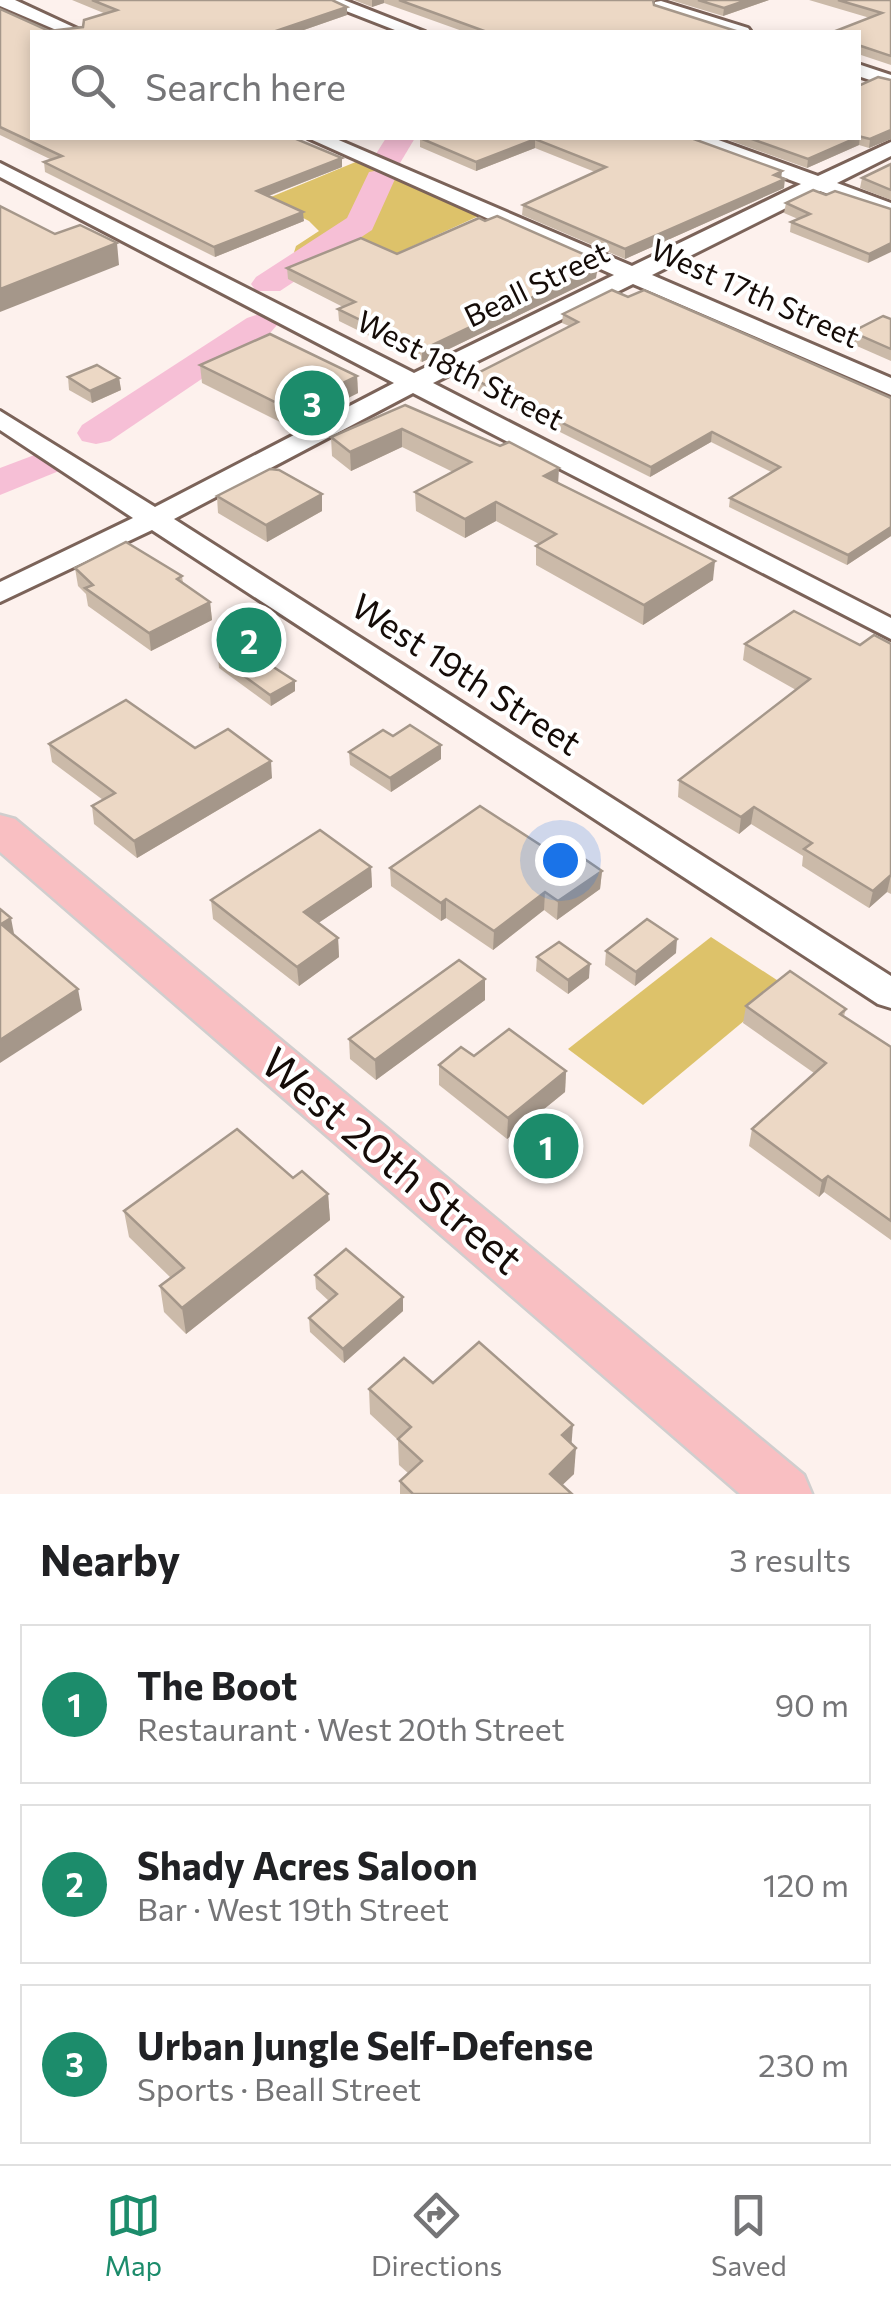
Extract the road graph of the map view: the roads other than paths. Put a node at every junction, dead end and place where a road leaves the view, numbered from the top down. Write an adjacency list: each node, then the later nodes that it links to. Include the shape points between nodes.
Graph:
1 (0, 0): 4 (street)
2 (327, 0): 5 (street)
3 (661, 6): 6 (street)
4 (70, 30)
5 (410, 30)
6 (736, 30)
7 (861, 71): 8 (street)
8 (891, 81)
9 (323, 140): 15 (street, West 17th Street)
10 (700, 140): 13 (street)
11 (891, 148): 13 (street, Beall Street)
12 (0, 169): 16 (street, West 18th Street)
13 (819, 184): 14 (street); 15 (street, Beall Street)
14 (891, 210)
15 (634, 274): 16 (street, Beall Street); 17 (street, West 17th Street)
16 (413, 383): 19 (street, Beall Street); 21 (street, West 18th Street)
17 (891, 387)
18 (0, 418): 19 (street, West 19th Street)
19 (155, 518): 20 (street, Beall Street); 23 (street, West 19th Street)
20 (0, 593)
21 (891, 630)
22 (0, 829): 24 (main road, West 20th Street)
23 (891, 994)
24 (783, 1494)

